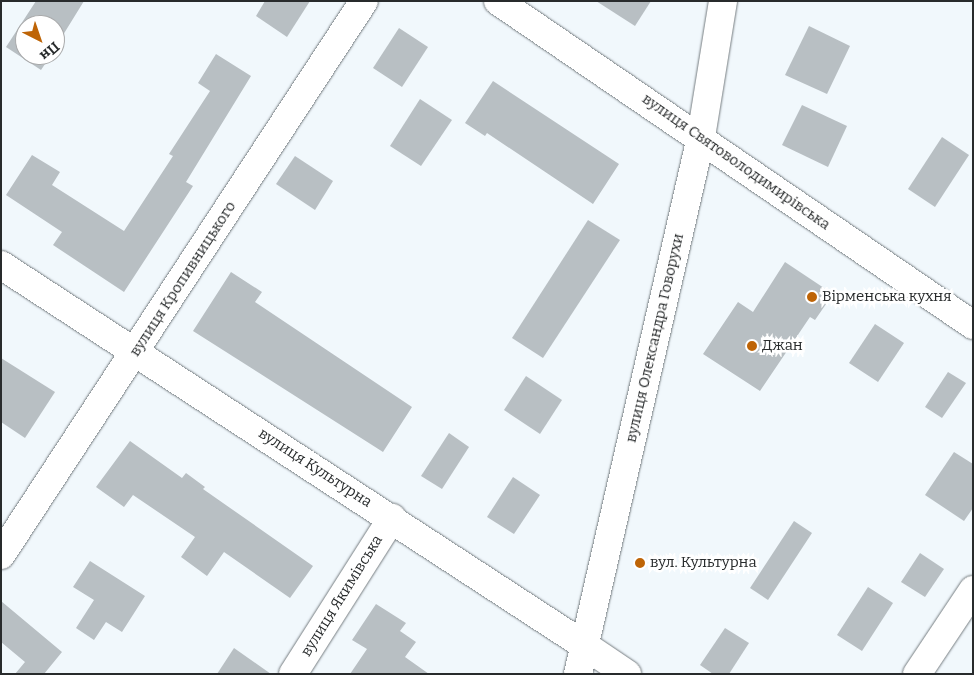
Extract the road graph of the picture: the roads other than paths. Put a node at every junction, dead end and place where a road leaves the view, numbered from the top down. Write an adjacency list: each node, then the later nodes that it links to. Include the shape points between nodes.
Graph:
1 (364, 1): 7 (street, вулиця Кропивницького)
2 (498, 1): 4 (street, вулиця Святоволодимирівська)
3 (723, 1): 4 (street, вулиця Олександра Говорухи)
4 (701, 137): 6 (street, вулиця Святоволодимирівська); 11 (street, вулиця Олександра Говорухи)
5 (1, 265): 7 (street, вулиця Культурна)
6 (973, 325)
7 (135, 353): 8 (street, вулиця Культурна); 9 (street, вулиця Кропивницького)
8 (392, 518): 11 (street, вулиця Культурна); 12 (street, вулиця Якимівська)
9 (1, 555)
10 (973, 590): 15 (street)
11 (584, 645): 13 (street, вулиця Олександра Говорухи); 14 (street, вулиця Культурна)
12 (293, 674)
13 (578, 674)
14 (627, 674)
15 (917, 674)

